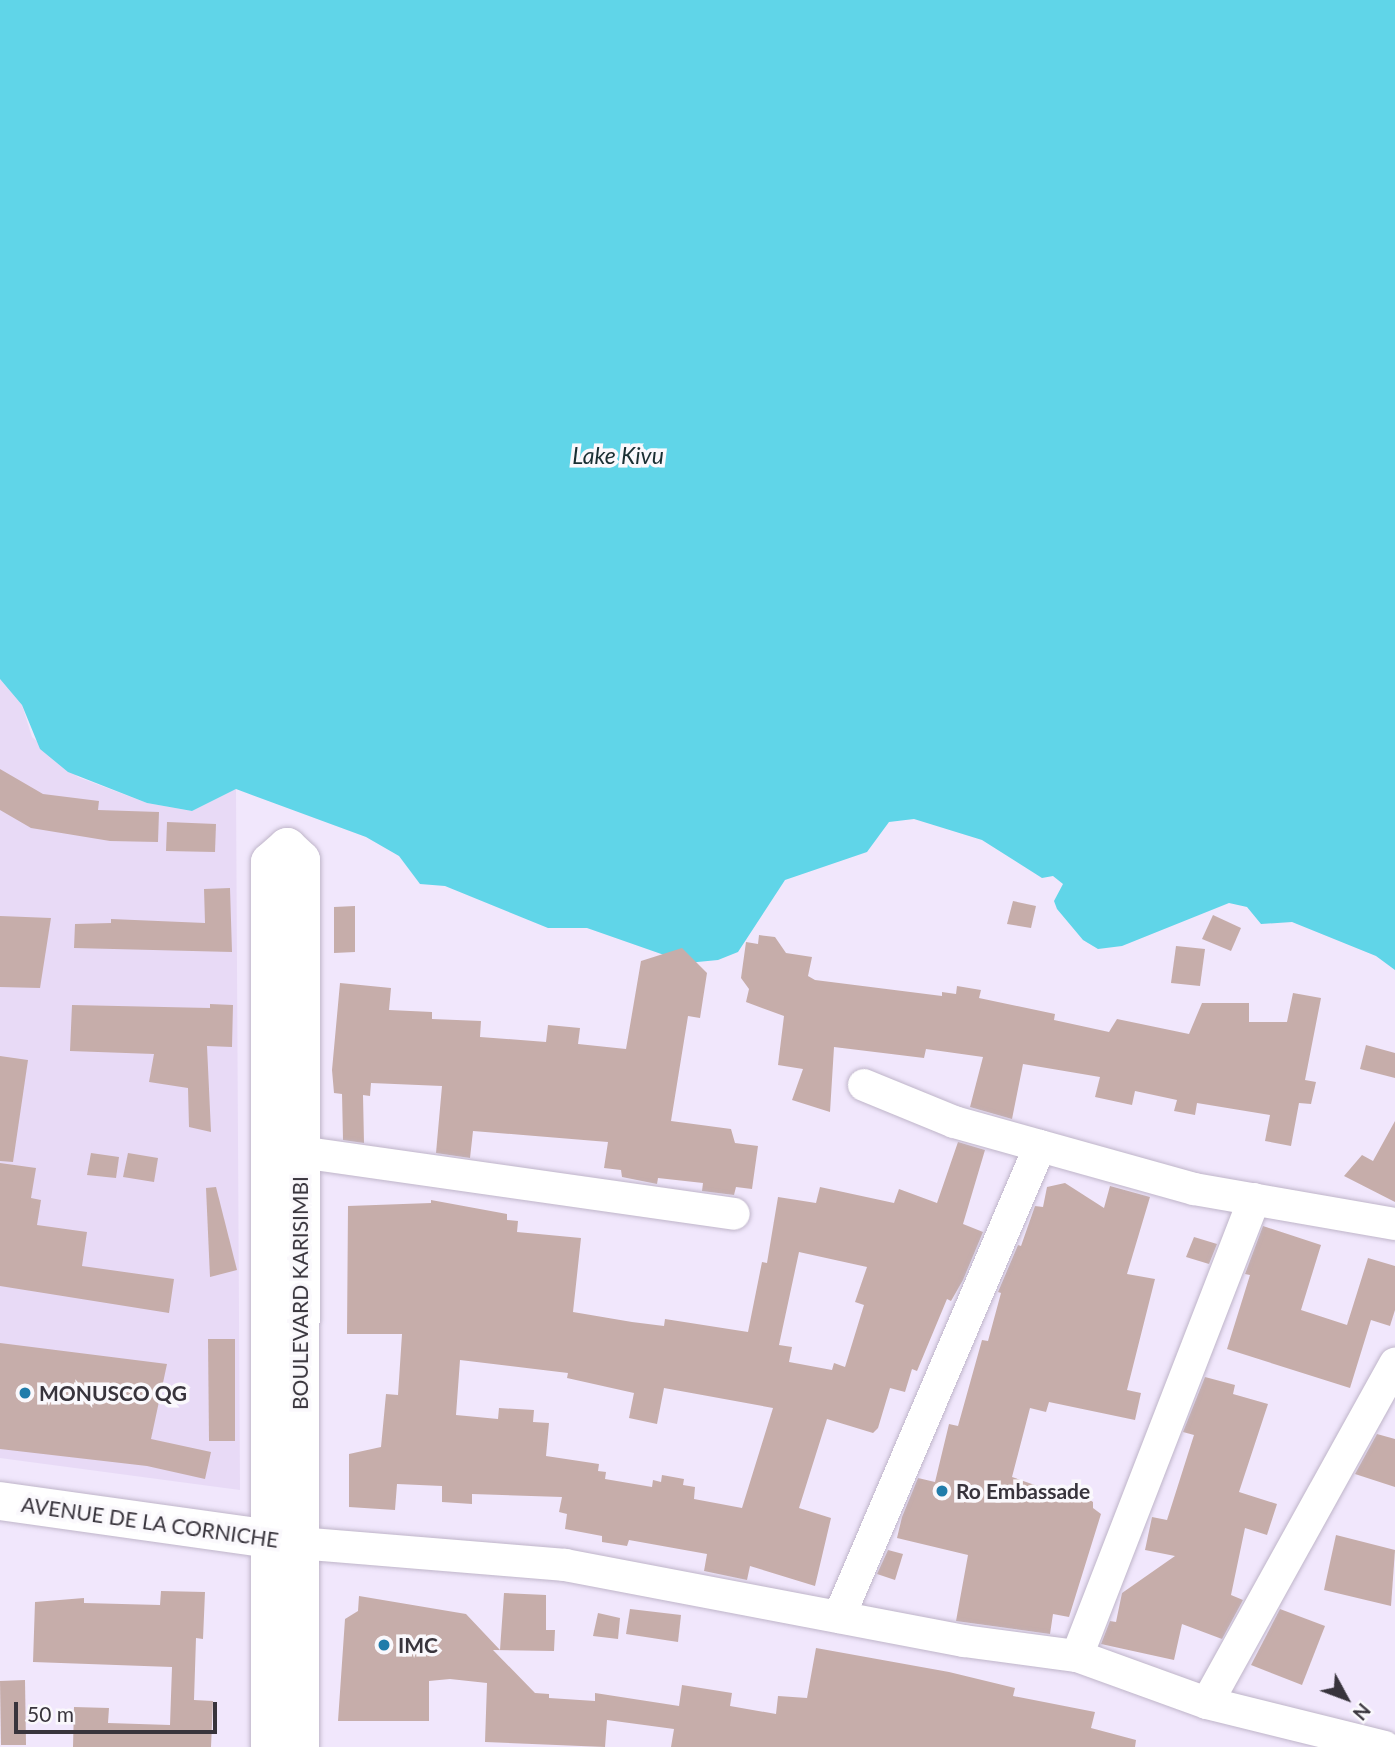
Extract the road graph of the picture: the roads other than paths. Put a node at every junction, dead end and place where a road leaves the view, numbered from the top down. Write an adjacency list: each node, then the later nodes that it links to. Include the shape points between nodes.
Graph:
1 (864, 1085): 2 (street, via 954,1122)
2 (1040, 1146): 4 (street, via 1194,1188); 10 (street)
3 (300, 1152): 5 (street); 9 (street, BOULEVARD KARISIMBI); 9 (street, BOULEVARD KARISIMBI, via 301,860 287,848 270,862)
4 (1254, 1199): 6 (street); 11 (street)
5 (734, 1214)
6 (1395, 1224)
7 (1395, 1364): 12 (street)
8 (0, 1501): 9 (street, AVENUE DE LA CORNICHE)
9 (283, 1541): 10 (street, via 565,1565); 13 (street); 14 (street, BOULEVARD KARISIMBI)
10 (839, 1617): 11 (street, via 964,1642)
11 (1077, 1656): 12 (street)
12 (1207, 1703): 15 (street)
13 (270, 1747)
14 (300, 1747)
15 (1385, 1747)

